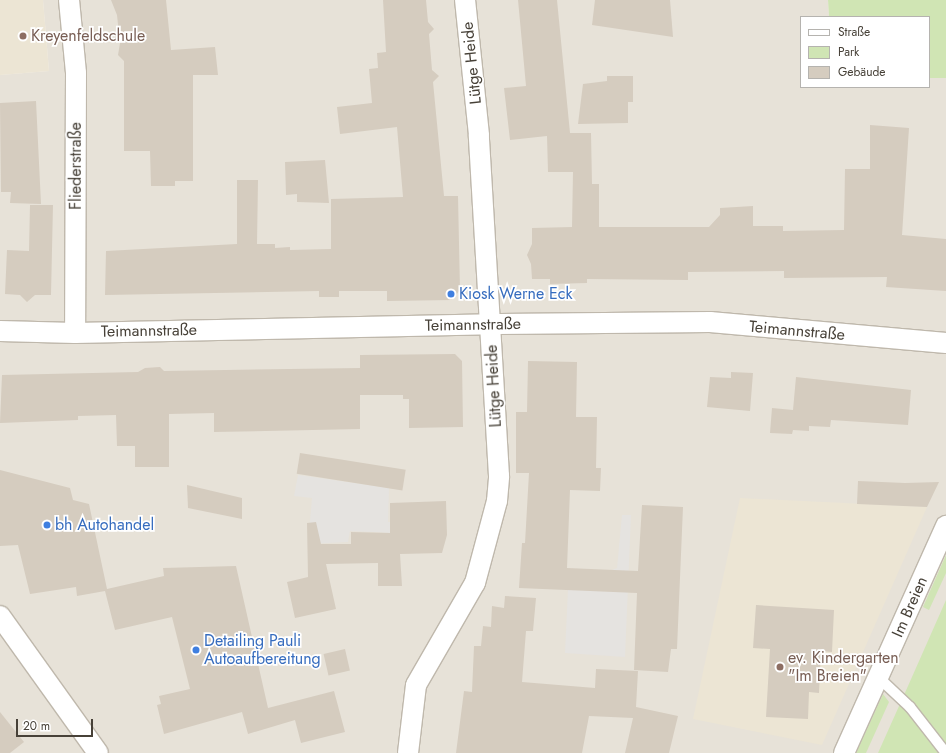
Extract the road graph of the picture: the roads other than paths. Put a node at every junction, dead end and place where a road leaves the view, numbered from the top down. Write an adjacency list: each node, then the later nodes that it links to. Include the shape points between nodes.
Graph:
1 (69, 0): 5 (street, Fliederstraße, via 76,73)
2 (465, 0): 3 (street, Lütge Heide, via 479,134)
3 (491, 324): 5 (street, Teimannstraße); 6 (street, Teimannstraße, via 710,322); 11 (street, Lütge Heide, via 499,476 497,501 475,583 416,685)
4 (0, 331): 5 (street, Teimannstraße)
5 (75, 333)
6 (946, 342)
7 (946, 526): 9 (street, Im Breien)
8 (0, 616): 10 (street)
9 (878, 677): 12 (street, Im Breien); 13 (lane, via 910,707)
10 (98, 753)
11 (408, 753)
12 (844, 753)
13 (946, 753)

